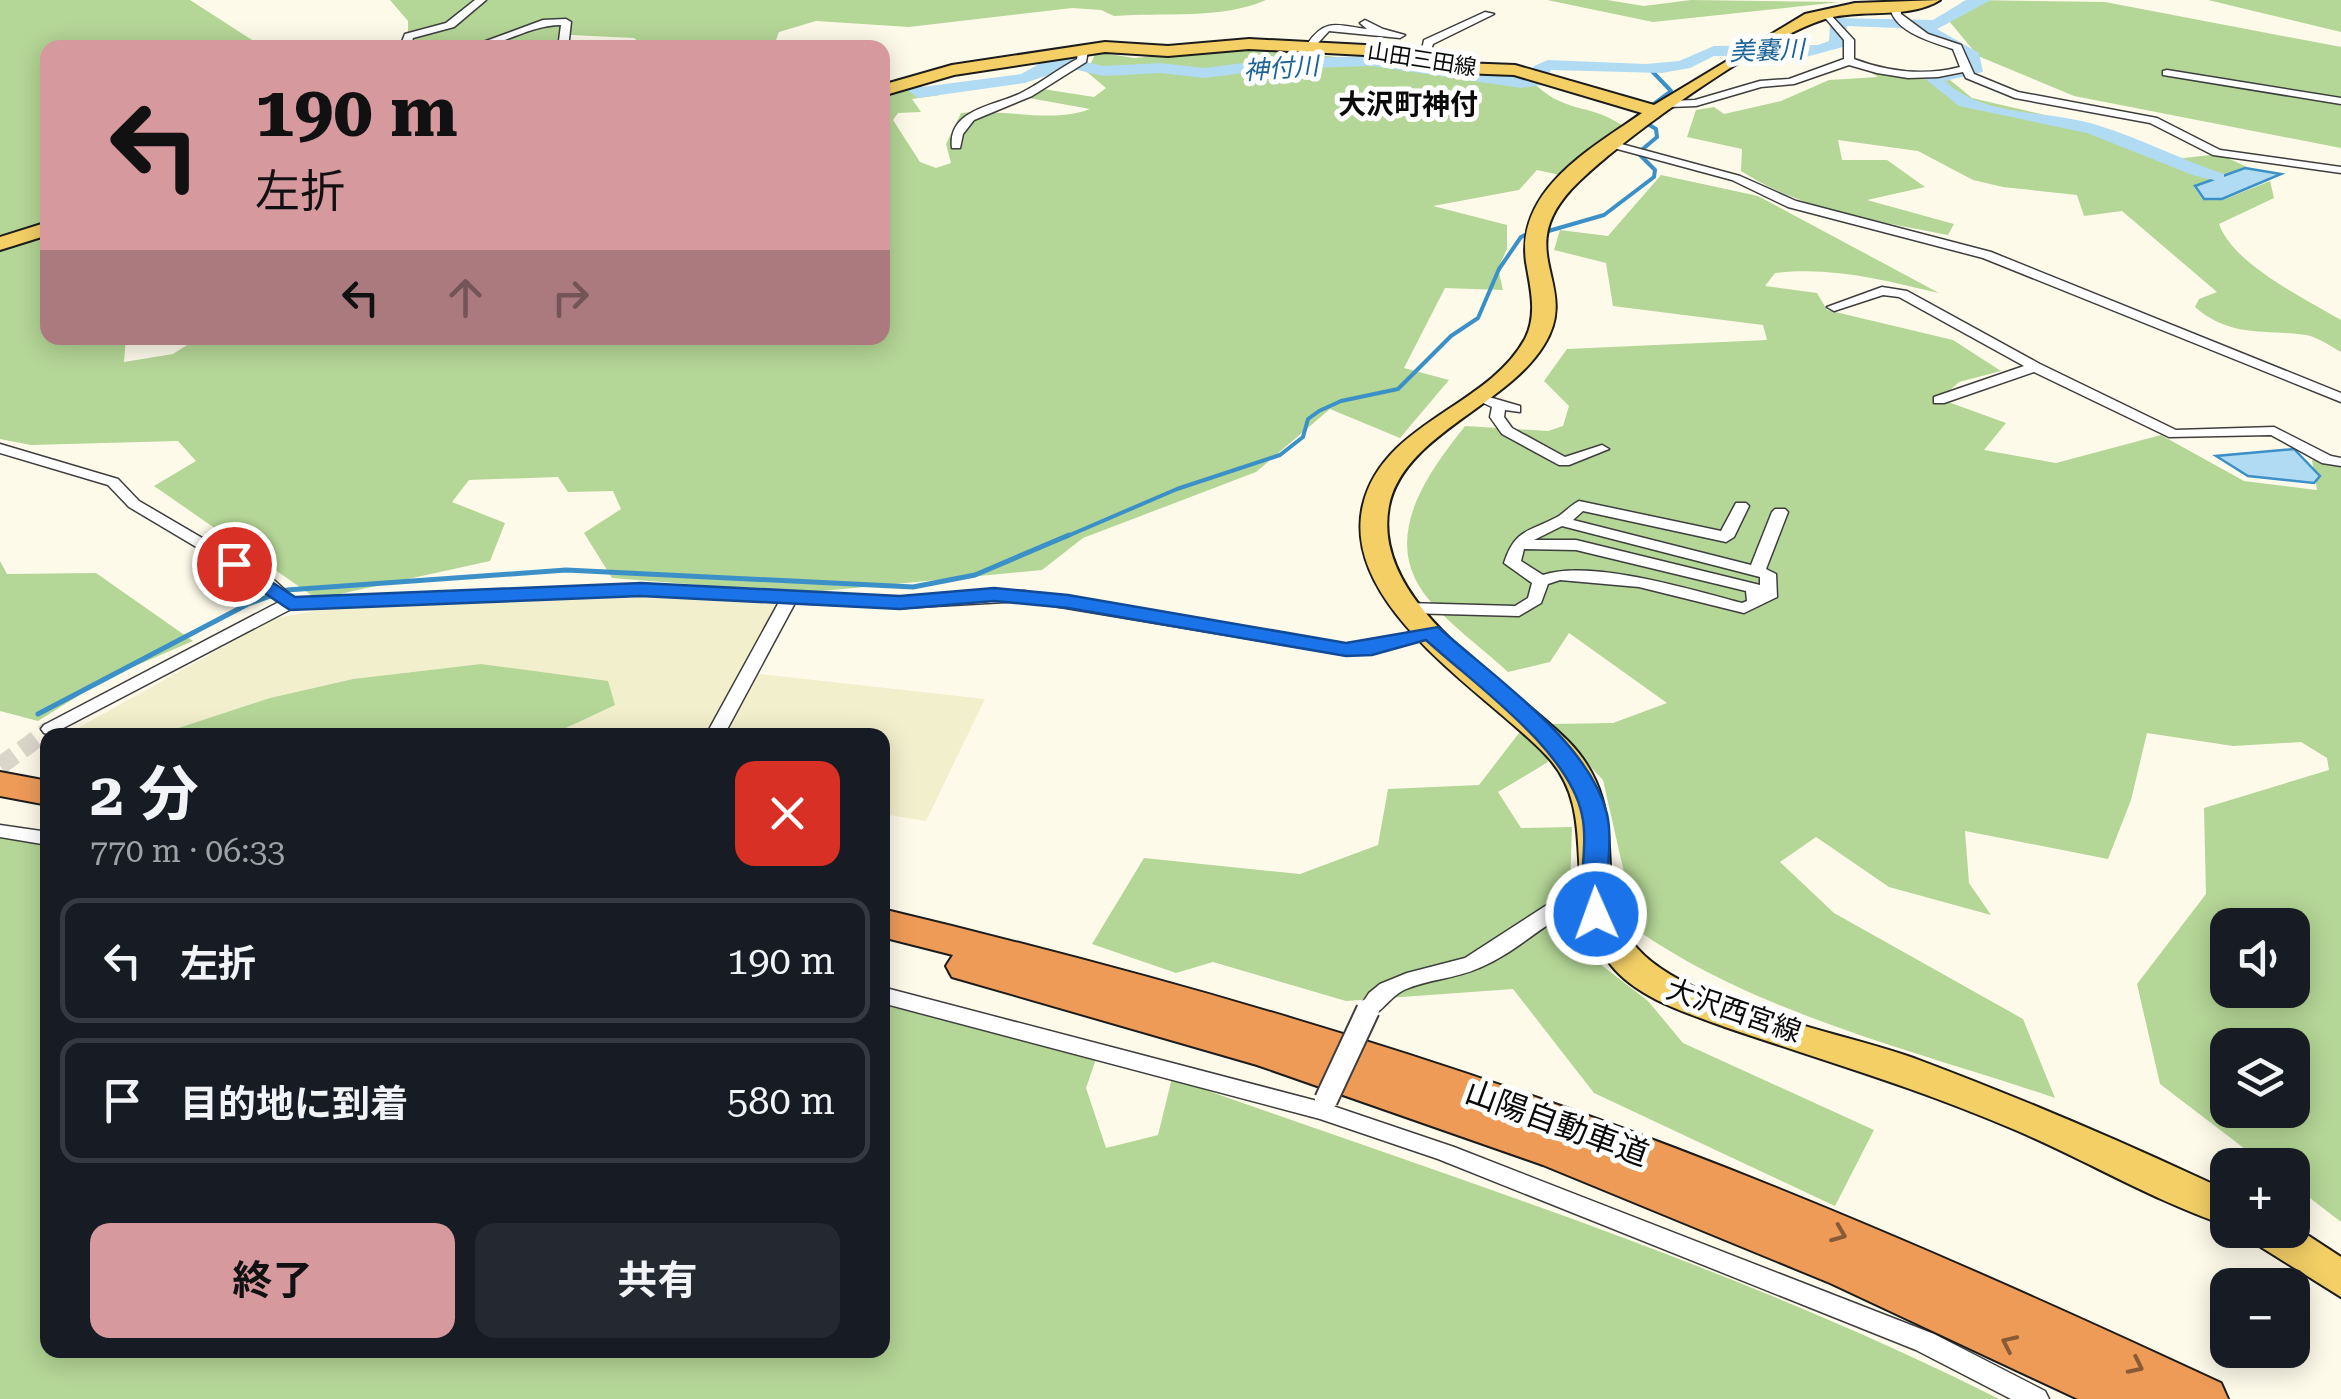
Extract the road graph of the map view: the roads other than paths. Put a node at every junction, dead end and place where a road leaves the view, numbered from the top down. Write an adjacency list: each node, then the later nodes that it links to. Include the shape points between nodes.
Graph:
1 (480, 0): 7 (street, via 448,27)
2 (1932, 0): 3 (main road)
3 (1895, 7): 5 (main road); 14 (street, via 1913,30 1957,47)
4 (1489, 14): 12 (street, via 1428,42)
5 (1827, 14): 13 (street, via 1849,40); 22 (main road, via 1744,54)
6 (1365, 23): 10 (street, via 1400,35 1329,28)
7 (408, 40)
8 (495, 40): 9 (street, via 566,22)
9 (563, 40)
10 (1315, 47): 11 (main road, 山田三田線); 12 (main road, 山田三田線)
11 (1083, 50): 18 (main road, 山田三田線, via 952,70); 24 (street, via 1082,60 1019,98 972,115 956,135)
12 (1424, 57): 22 (main road, 山田三田線, via 1539,76)
13 (1849, 61): 14 (street, via 1895,74 1947,75); 16 (street)
14 (1967, 68): 25 (street, via 1982,82 2029,99 2153,120 2206,150)
15 (2166, 73): 20 (street)
16 (1790, 82): 17 (street); 19 (street)
17 (1740, 88): 21 (street); 22 (street)
18 (890, 89)
19 (1764, 96)
20 (2341, 101)
21 (1726, 108)
22 (1650, 113): 23 (main road, 大沢西宮線)
23 (1614, 145): 31 (street, via 1736,178 1792,204 1987,255); 32 (main road, 大沢西宮線, via 1556,189 1541,209 1536,232 1543,323)
24 (956, 146)
25 (2341, 170)
26 (40, 231): 27 (main road)
27 (0, 244)
28 (1834, 307): 29 (street, via 1882,291 1902,294)
29 (2035, 366): 30 (street); 36 (street, via 2174,434 2274,432)
30 (1940, 400)
31 (2341, 402)
32 (1490, 403): 33 (street); 35 (street, via 1507,431 1564,462); 46 (main road, 大沢西宮線, via 1411,446 1381,491 1377,555)
33 (1516, 410)
34 (0, 448): 45 (street, via 113,482 134,504)
35 (1602, 449)
36 (2341, 462)
37 (1740, 506): 39 (street, via 1726,544 1579,506)
38 (1780, 512): 41 (street)
39 (1560, 521): 40 (street); 41 (street)
40 (1518, 544): 42 (street, via 1512,563); 44 (street, via 1576,545 1754,588)
41 (1757, 571): 44 (street, via 1768,574 1769,597)
42 (1542, 581): 44 (street, via 1559,575 1639,582 1744,608); 46 (street, via 1535,600 1519,611)
43 (790, 597): 45 (street, via 584,590); 47 (street, via 900,602 1024,596 1346,650); 49 (street)
44 (1755, 603)
45 (290, 604): 48 (street)
46 (1406, 608): 47 (main road, 大沢西宮線)
47 (1430, 632): 56 (main road, 大沢西宮線, via 1581,776 1596,817)
48 (52, 728)
49 (720, 728)
50 (0, 762): 51 (highway)
51 (40, 770)
52 (0, 784): 53 (highway)
53 (40, 792)
54 (0, 831): 55 (street)
55 (40, 838)
56 (1593, 895): 60 (street, bridge, via 1552,907 1469,964 1393,985 1368,1010); 61 (main road, 大沢西宮線, via 1616,950 1654,982 1904,1069)
57 (890, 925): 66 (highway, 山陽自動車道, one-way to 66, via 1206,1004 1539,1114 1884,1252)
58 (890, 950): 65 (highway, 山陽自動車道, one-way to 58, via 1875,1282 1532,1140 1196,1030)
59 (890, 997): 60 (street)
60 (1323, 1105): 64 (street, via 1889,1328)
61 (2210, 1202)
62 (2294, 1248): 63 (main road)
63 (2341, 1279)
64 (2036, 1399)
65 (2129, 1399)
66 (2203, 1399)

